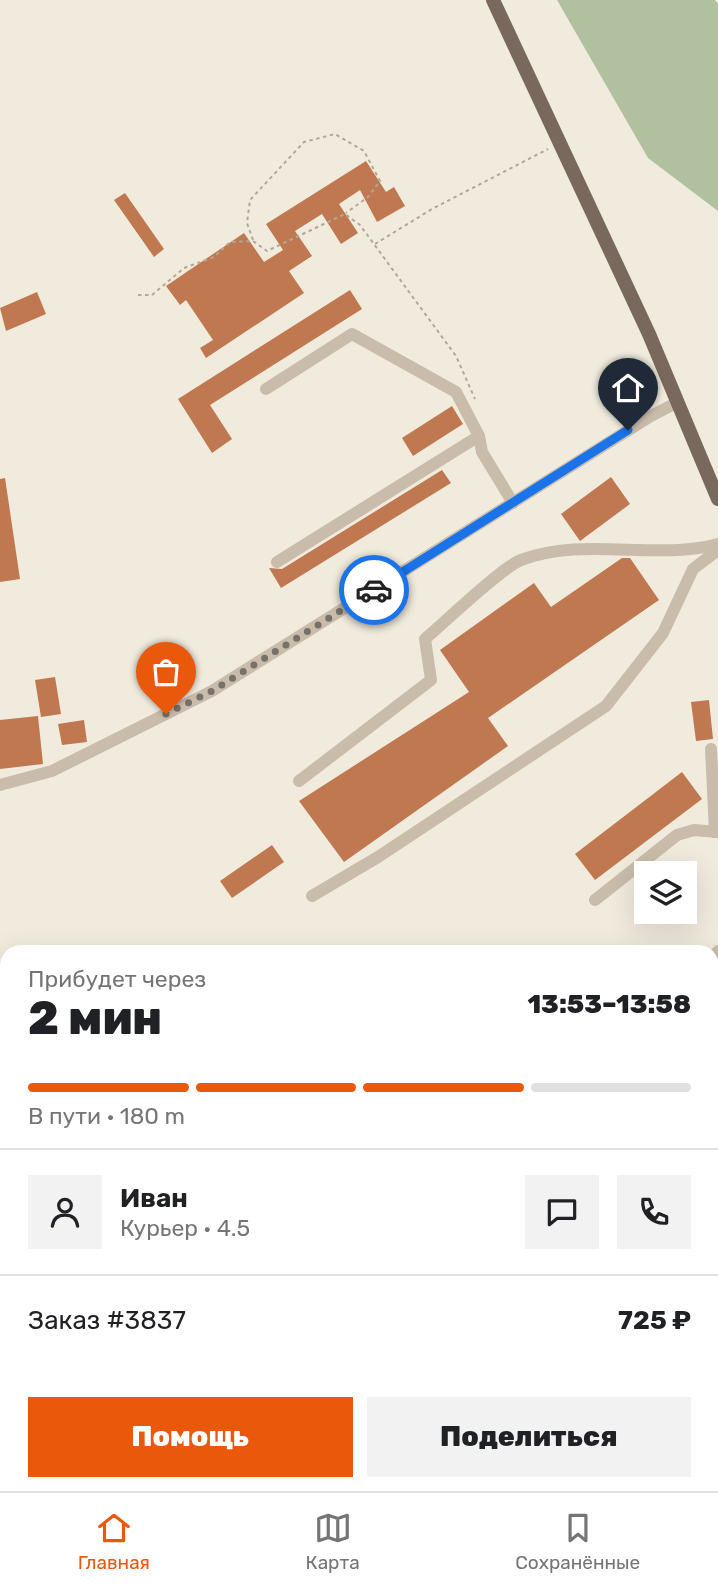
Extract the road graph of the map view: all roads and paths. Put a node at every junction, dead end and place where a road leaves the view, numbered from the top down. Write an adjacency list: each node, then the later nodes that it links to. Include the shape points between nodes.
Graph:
1 (493, 0): 2 (main road)
2 (559, 144): 5 (path); 9 (main road)
3 (345, 214): 4 (path, via 267,251); 4 (path, via 380,181 364,151 335,134 304,142 250,200 247,223); 5 (path)
4 (253, 241): 6 (path, via 230,242 214,257 184,268 152,295)
5 (374, 244): 8 (path, via 456,356)
6 (138, 295)
7 (266, 389): 10 (street, via 352,334 456,392)
8 (474, 398)
9 (678, 402): 11 (main road); 12 (street)
10 (479, 436): 12 (street, via 482,452); 15 (street)
11 (718, 499)
12 (513, 503): 18 (street, via 212,691 52,771)
13 (718, 544): 17 (street, via 697,549 555,551 518,560 425,639 432,680)
14 (718, 550): 20 (street, via 693,569 663,633 606,706)
15 (277, 562)
16 (711, 749): 19 (street)
17 (299, 781)
18 (0, 785)
19 (717, 832): 21 (street, via 694,830 677,835)
20 (312, 896)
21 (595, 900)

